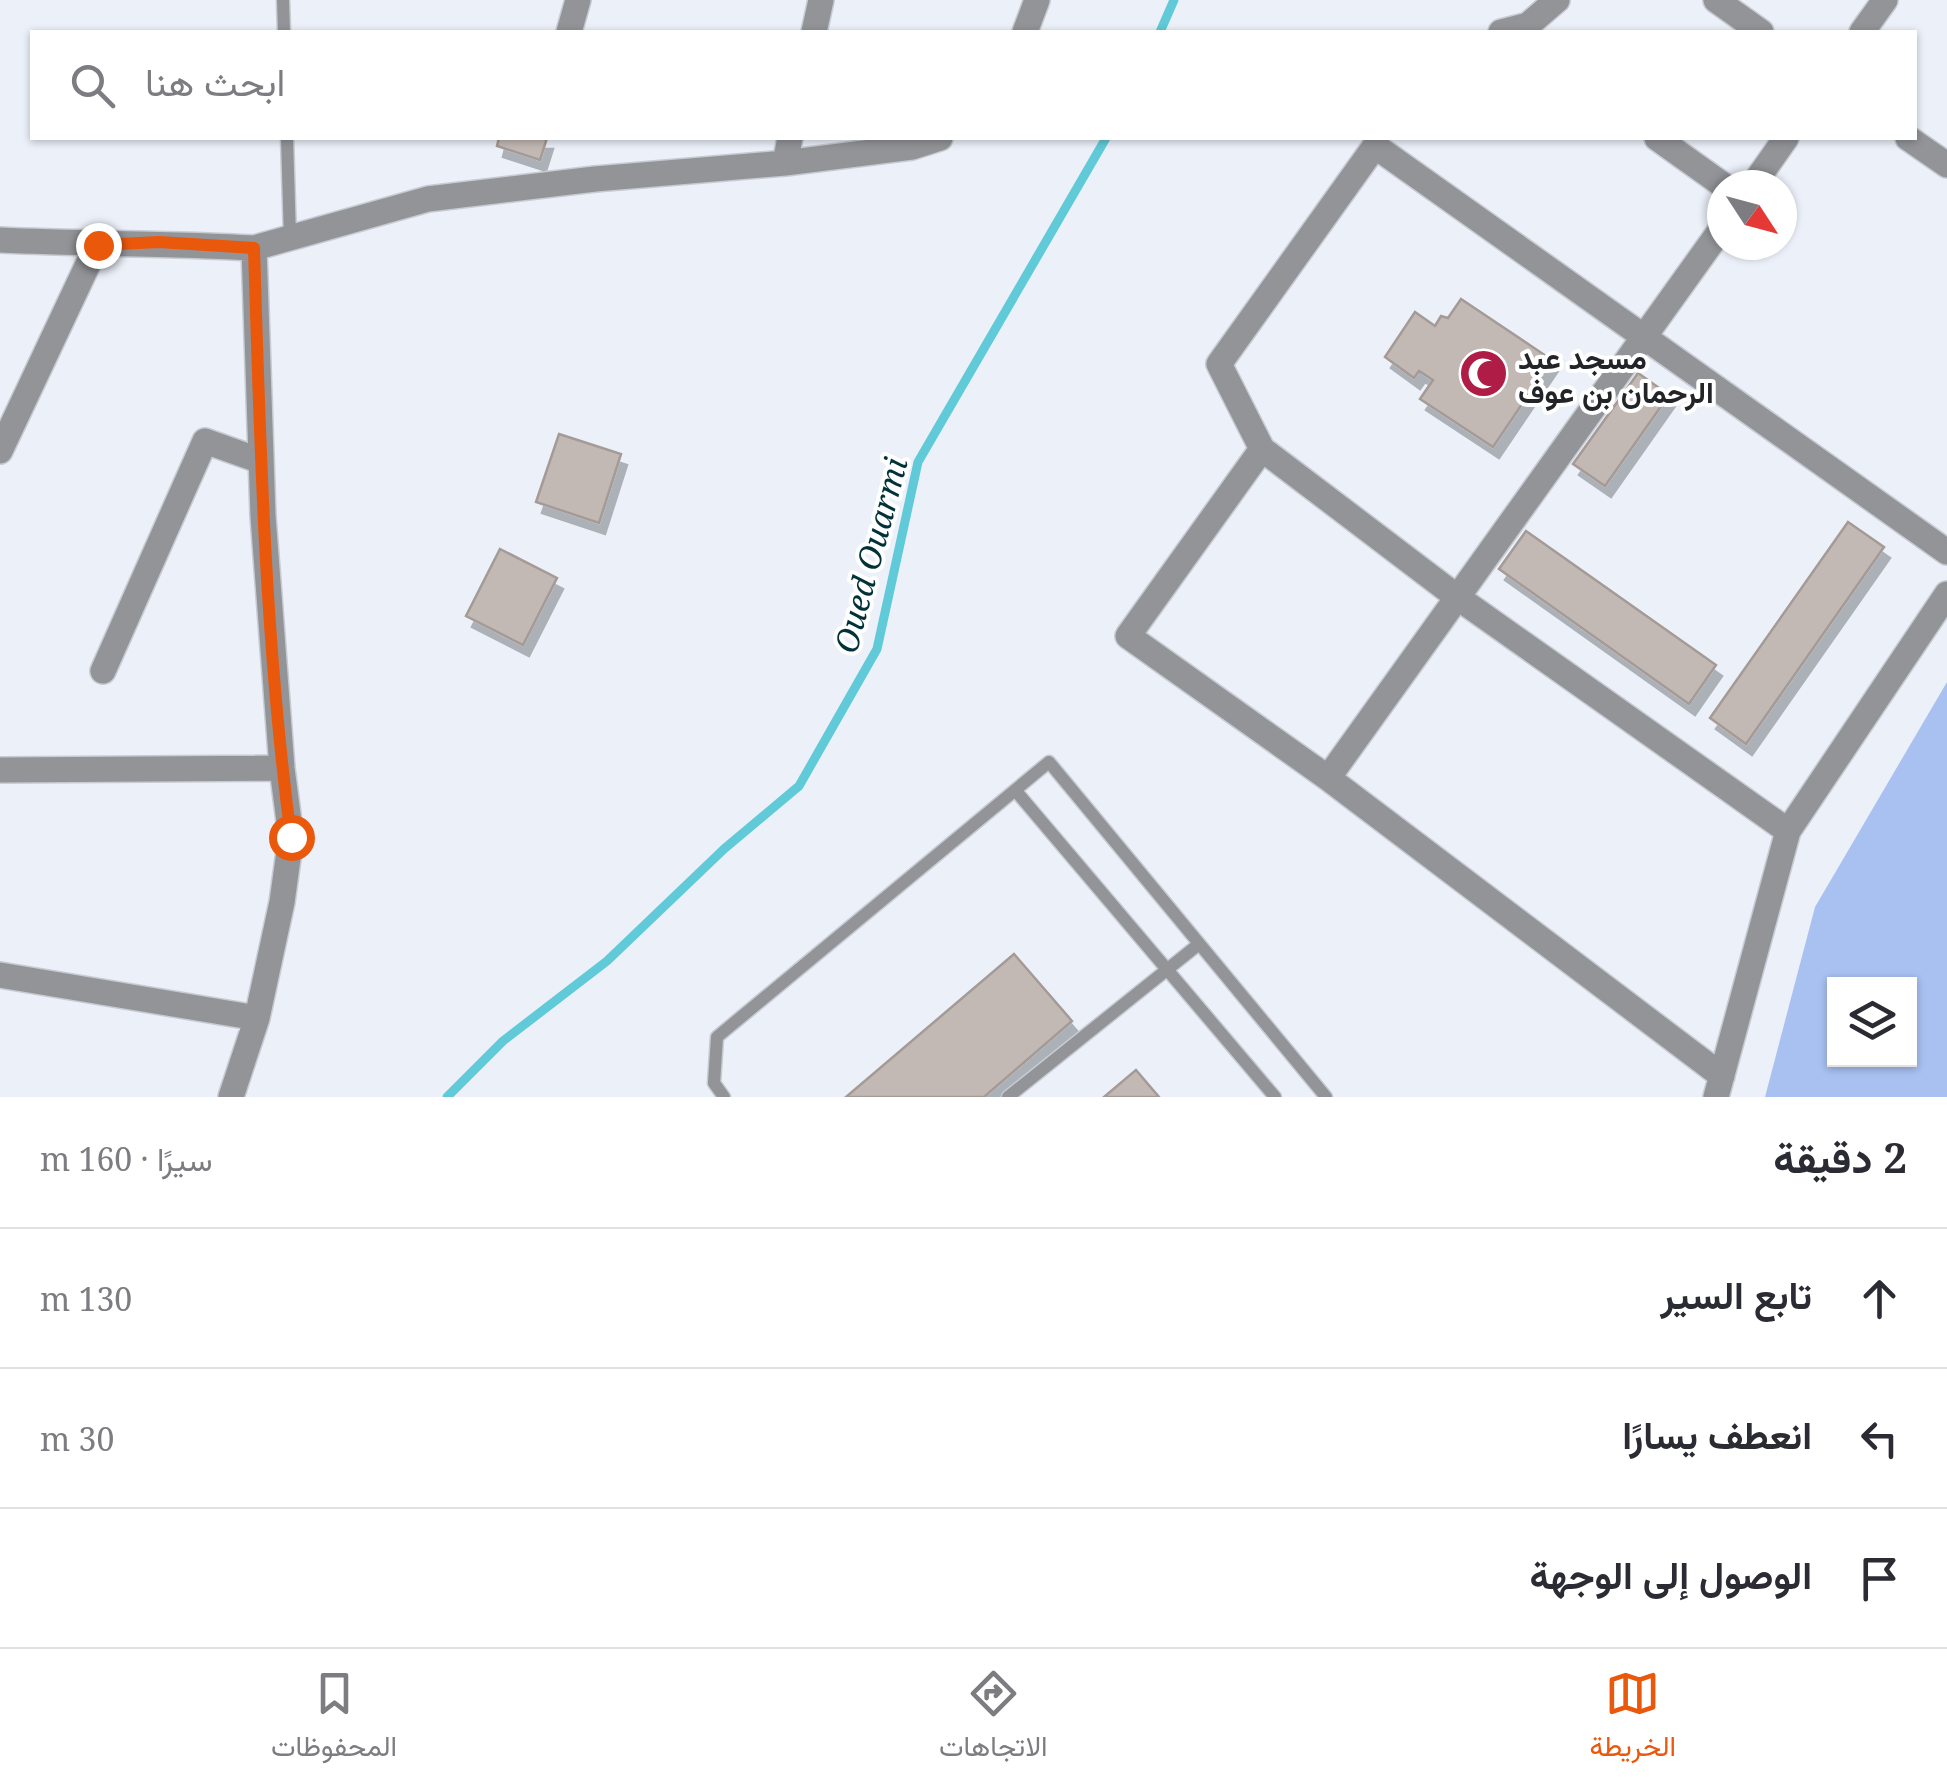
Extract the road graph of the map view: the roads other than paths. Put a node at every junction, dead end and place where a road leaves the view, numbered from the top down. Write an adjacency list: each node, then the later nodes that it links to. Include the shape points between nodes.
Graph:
1 (283, 0): 8 (lane)
2 (578, 0): 9 (street)
3 (821, 0): 10 (street)
4 (1038, 0): 11 (street)
5 (1557, 0): 12 (street)
6 (1716, 0): 13 (street)
7 (1885, 0): 14 (street)
8 (284, 30)
9 (570, 30)
10 (814, 30)
11 (1026, 30)
12 (1512, 30)
13 (1758, 30)
14 (1863, 30)
15 (287, 140): 25 (lane)
16 (934, 140): 21 (street, via 912,147)
17 (1660, 140): 24 (street)
18 (1785, 140): 23 (street)
19 (1911, 140): 22 (street)
20 (1377, 142): 30 (street); 31 (street, via 1220,364)
21 (788, 150): 25 (street, via 428,199)
22 (1947, 166)
23 (1763, 170)
24 (1707, 174)
25 (290, 238): 28 (street)
26 (0, 240): 27 (street)
27 (98, 245): 28 (street); 32 (street)
28 (254, 248): 33 (street)
29 (1707, 249): 30 (street)
30 (1644, 336): 34 (street); 36 (street)
31 (1262, 449): 36 (street); 40 (street, via 1128,636)
32 (0, 452)
33 (261, 461): 37 (street, via 204,441); 38 (street)
34 (1947, 552)
35 (1947, 594): 42 (street)
36 (1457, 597): 40 (street); 42 (street)
37 (104, 671)
38 (282, 768): 39 (street); 46 (street, via 291,837)
39 (0, 770)
40 (1328, 778): 47 (street)
41 (1015, 790): 43 (lane, via 1048,762); 44 (lane); 49 (lane, via 716,1037 714,1083)
42 (1788, 831): 47 (street)
43 (1199, 944): 44 (lane); 52 (lane)
44 (1167, 969): 50 (lane); 51 (lane)
45 (0, 975): 46 (street)
46 (257, 1018): 48 (street)
47 (1719, 1087)
48 (231, 1097)
49 (724, 1097)
50 (1008, 1097)
51 (1274, 1097)
52 (1326, 1097)

